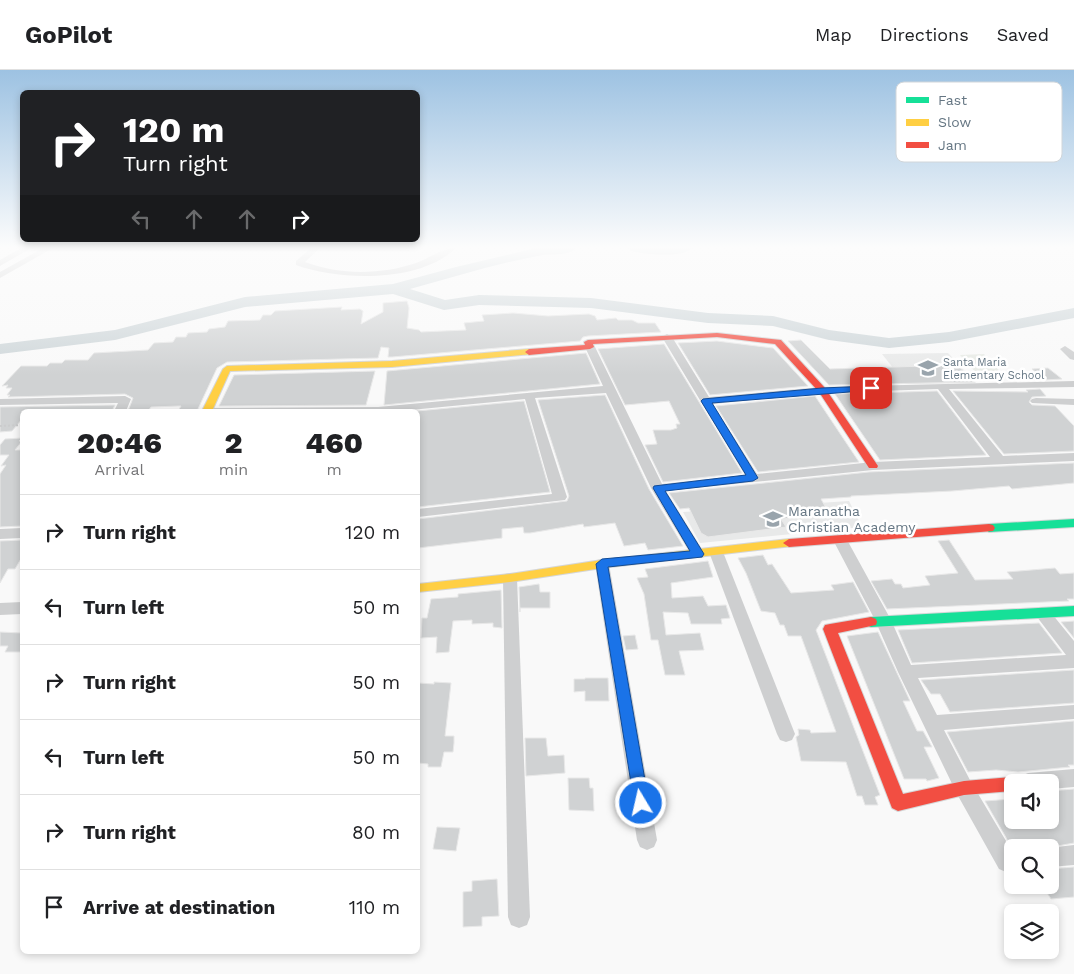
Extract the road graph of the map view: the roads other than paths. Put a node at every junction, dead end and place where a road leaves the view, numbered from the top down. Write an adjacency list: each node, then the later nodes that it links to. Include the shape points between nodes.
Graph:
1 (667, 337): 2 (street, via 588,342); 8 (street, via 717,334 778,342); 10 (street)
2 (590, 347): 7 (street); 15 (street, via 400,363 227,369)
3 (1066, 349): 4 (street)
4 (1074, 357)
5 (1074, 384): 6 (street)
6 (941, 386): 8 (street); 19 (street)
7 (610, 389): 9 (street); 22 (street)
8 (822, 390): 10 (street); 20 (street)
9 (529, 395): 16 (street); 23 (street, via 560,496)
10 (706, 401): 21 (street)
11 (1036, 401): 13 (street)
12 (0, 402): 14 (street, via 125,399)
13 (1069, 402): 17 (street)
14 (121, 409)
15 (208, 409)
16 (388, 409)
17 (1074, 412)
18 (1074, 458): 19 (street)
19 (999, 460): 20 (street)
20 (873, 466): 21 (street)
21 (753, 478): 22 (street)
22 (658, 488): 29 (street)
23 (420, 514)
24 (1074, 523): 27 (street)
25 (20, 533): 26 (street)
26 (0, 534)
27 (839, 538): 28 (street); 37 (street)
28 (716, 552): 29 (street); 43 (street)
29 (698, 554): 30 (street)
30 (602, 564): 31 (street); 48 (street)
31 (510, 578): 32 (street); 52 (street)
32 (420, 588)
33 (20, 608): 34 (street)
34 (0, 609)
35 (1074, 610): 36 (street)
36 (1042, 613): 37 (street); 38 (street)
37 (883, 620): 40 (street); 47 (street, via 830,629 898,803)
38 (1074, 652)
39 (1074, 661): 40 (street)
40 (906, 672): 42 (street)
41 (1074, 712): 42 (street)
42 (934, 723): 47 (street)
43 (786, 734)
44 (1074, 778): 45 (street)
45 (1059, 779)
46 (1004, 785): 47 (street)
47 (964, 788): 51 (street)
48 (647, 840)
49 (1074, 855): 50 (street)
50 (1059, 857)
51 (1004, 858)
52 (519, 917)

